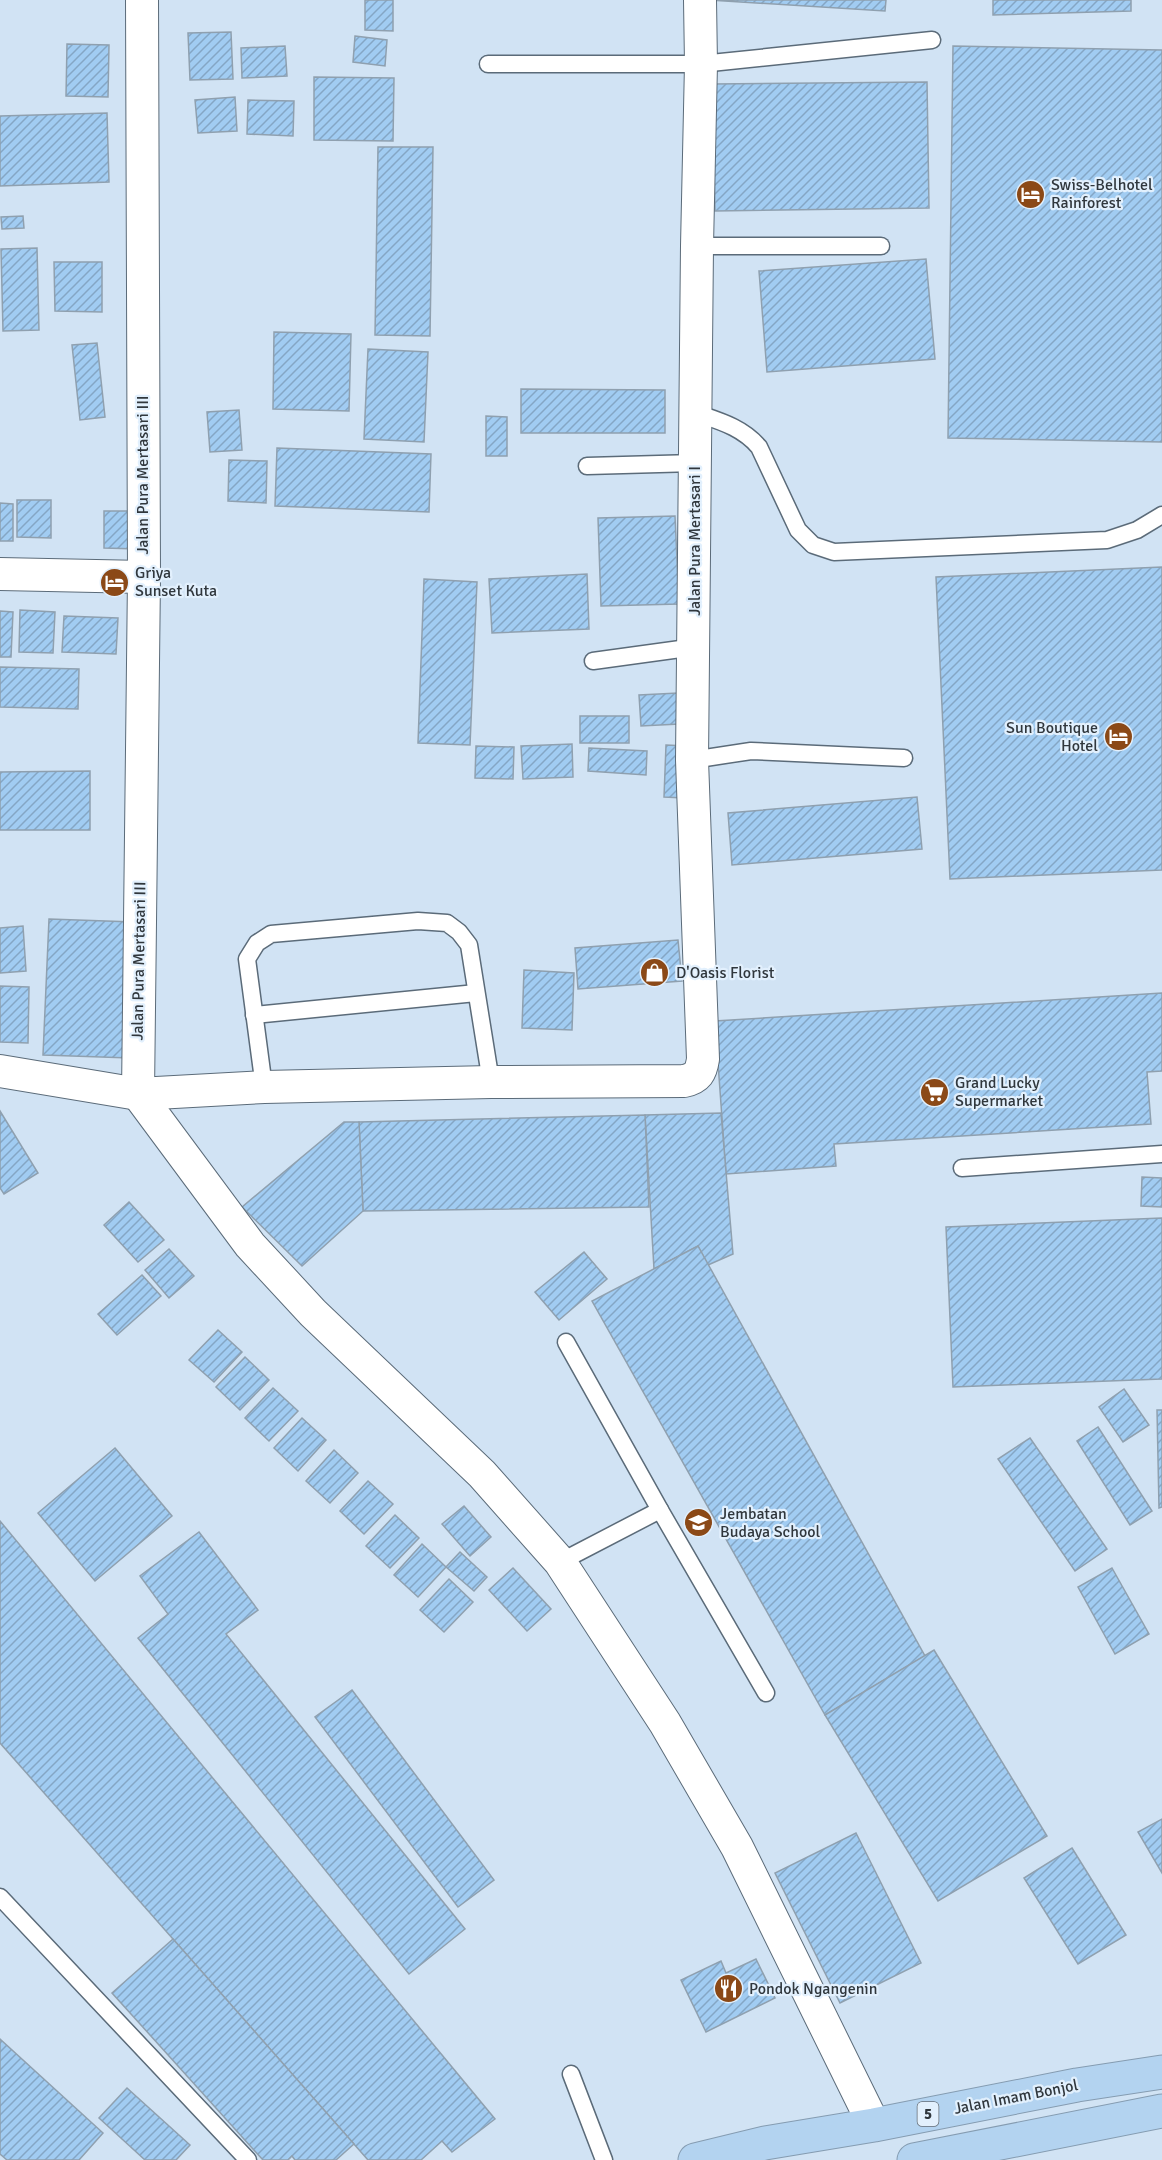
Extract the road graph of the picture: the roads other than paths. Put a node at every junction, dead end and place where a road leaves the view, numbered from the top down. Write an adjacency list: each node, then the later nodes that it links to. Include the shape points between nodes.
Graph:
1 (142, 0): 13 (street, Jalan Pura Mertasari III)
2 (700, 0): 5 (street, Jalan Pura Mertasari I)
3 (932, 40): 5 (lane)
4 (488, 64): 5 (lane)
5 (702, 64): 6 (street, Jalan Pura Mertasari I)
6 (697, 246): 7 (lane); 8 (street, Jalan Pura Mertasari I)
7 (881, 246)
8 (696, 413): 9 (street, Jalan Pura Mertasari I); 11 (lane, via 733,426 750,437 759,447 798,530 813,546 834,552 1107,540 1137,530)
9 (695, 463): 10 (lane); 14 (street, Jalan Pura Mertasari I)
10 (586, 466)
11 (1162, 515)
12 (0, 574): 13 (street)
13 (144, 577): 23 (street, Jalan Pura Mertasari III)
14 (695, 647): 15 (lane); 17 (street, Jalan Pura Mertasari I)
15 (592, 661)
16 (904, 758): 17 (lane, via 751,751)
17 (692, 760): 21 (street, Jalan Pura Mertasari I, via 701,1071 694,1079 684,1081)
18 (476, 993): 19 (lane); 19 (lane, via 469,945 447,923 418,921 271,934 257,943 248,958); 21 (lane)
19 (254, 1015): 22 (lane)
20 (0, 1071): 23 (street)
21 (491, 1082): 22 (street)
22 (264, 1087): 23 (street)
23 (138, 1094): 28 (street, via 250,1245 313,1312 482,1474)
24 (1162, 1154): 25 (lane)
25 (962, 1168)
26 (566, 1342): 27 (lane)
27 (660, 1509): 28 (lane); 29 (lane)
28 (560, 1562): 34 (street, via 665,1723 737,1847)
29 (766, 1693)
30 (0, 1897): 35 (lane)
31 (1162, 2072): 34 (highway, Jalan Imam Bonjol / 5)
32 (571, 2074): 36 (lane)
33 (1162, 2111): 38 (highway)
34 (874, 2125): 37 (highway, Jalan Imam Bonjol / 5, via 765,2143)
35 (249, 2160)
36 (604, 2160)
37 (695, 2160)
38 (914, 2160)

